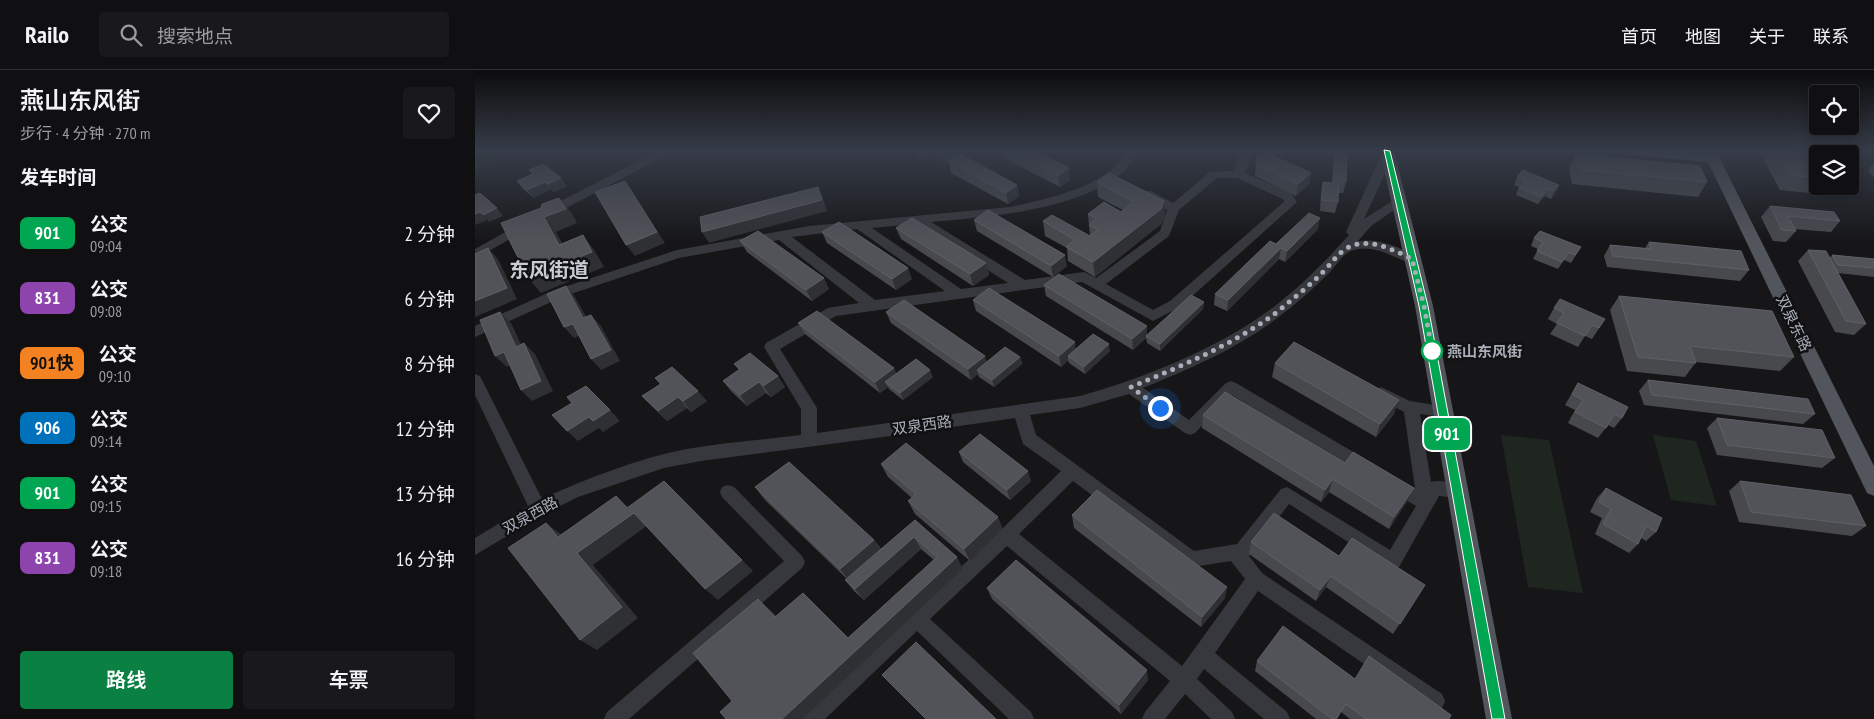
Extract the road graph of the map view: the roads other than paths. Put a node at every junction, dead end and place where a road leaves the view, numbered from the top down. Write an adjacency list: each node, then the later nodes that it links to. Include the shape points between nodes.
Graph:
1 (607, 181): 15 (street)
2 (1095, 181): 11 (street, via 1034,206)
3 (1120, 181): 10 (street)
4 (1205, 181): 10 (street)
5 (1255, 181): 17 (street, via 1287,196 1291,202 1175,304 1153,316)
6 (1376, 181): 14 (street, 双泉西路)
7 (1394, 181): 9 (main road)
8 (1729, 181): 31 (main road, 双泉东路)
9 (1399, 203): 14 (street, 双泉西路, via 1367,223); 16 (main road)
10 (1174, 208): 17 (street, via 1165,233)
11 (916, 219): 12 (street); 18 (street)
12 (859, 225): 13 (street); 19 (street)
13 (781, 235): 20 (street); 21 (street, via 677,254 557,294)
14 (1343, 249): 16 (street, via 1371,244); 23 (street, 双泉西路, via 1301,292 1247,332)
15 (475, 255)
16 (1412, 259): 28 (main road)
17 (1097, 284): 18 (street, via 1084,277)
18 (1022, 286): 19 (street)
19 (959, 294): 20 (street)
20 (873, 306): 29 (street, via 833,311 771,347 809,408)
21 (475, 332)
22 (475, 380): 25 (street)
23 (1131, 387): 27 (street, 双泉西路, via 1080,402); 34 (street, via 1190,429 1231,387)
24 (1372, 388): 26 (street)
25 (479, 398): 35 (street)
26 (1411, 408): 28 (street); 34 (street)
27 (1021, 411): 29 (street, 双泉西路); 30 (street, via 1029,439)
28 (1443, 411): 32 (main road)
29 (809, 440): 35 (street, 双泉西路, via 664,461 605,479)
30 (1073, 470): 36 (street); 38 (street, via 1193,560)
31 (1874, 487)
32 (1457, 491): 34 (street, via 1435,488); 50 (main road)
33 (728, 492): 44 (street, via 796,562)
34 (1426, 503): 38 (street, via 1393,561 1287,494 1242,551)
35 (538, 509): 37 (street, 双泉西路)
36 (1007, 535): 40 (street); 42 (street)
37 (475, 547)
38 (1235, 552): 39 (street)
39 (1255, 579): 41 (street); 43 (street)
40 (917, 619): 45 (street); 46 (street)
41 (1202, 654): 42 (street); 49 (street)
42 (1184, 680): 47 (street); 48 (street)
43 (1435, 701)
44 (614, 719)
45 (810, 719)
46 (1024, 719)
47 (1152, 719)
48 (1225, 719)
49 (1280, 719)
50 (1499, 719)

